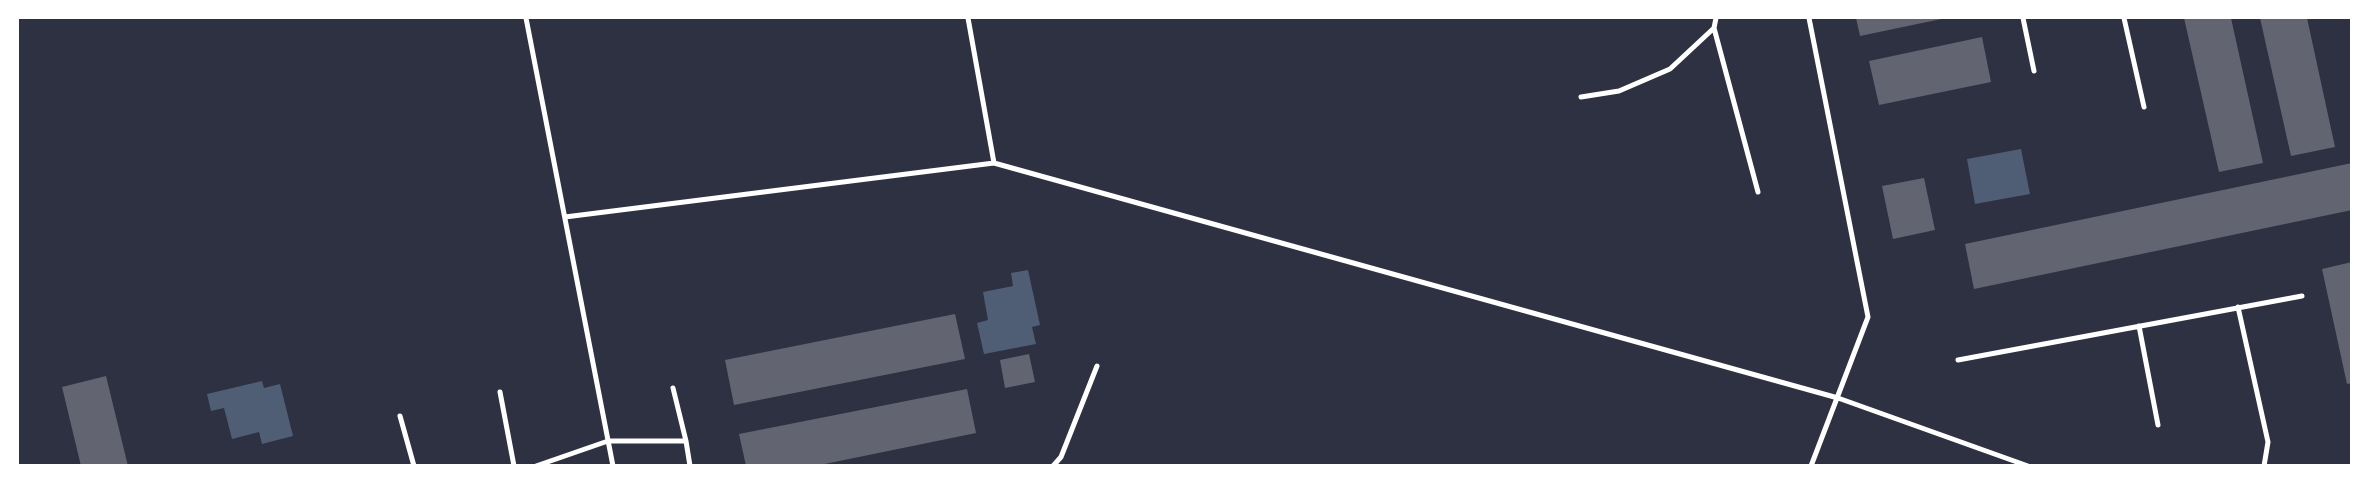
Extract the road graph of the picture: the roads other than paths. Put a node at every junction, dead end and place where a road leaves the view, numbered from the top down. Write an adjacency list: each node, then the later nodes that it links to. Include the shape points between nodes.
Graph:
1 (526, 18): 13 (street)
2 (968, 18): 11 (street)
3 (1716, 18): 7 (street)
4 (1809, 18): 21 (street, via 1868,317)
5 (2023, 18): 8 (street)
6 (2124, 18): 10 (street)
7 (1714, 28): 9 (street, via 1670,69 1619,91); 12 (street)
8 (2034, 71)
9 (1581, 97)
10 (2144, 107)
11 (994, 163): 13 (street); 21 (street)
12 (1758, 192)
13 (564, 217): 24 (street)
14 (2302, 296): 15 (street)
15 (2238, 307): 16 (street); 34 (street, via 2268,442)
16 (2139, 326): 17 (street); 23 (street)
17 (1958, 360)
18 (1097, 366): 31 (street, via 1062,457)
19 (673, 388): 25 (street)
20 (500, 392): 27 (street)
21 (1838, 398): 32 (street); 33 (street)
22 (400, 416): 26 (street)
23 (2158, 425)
24 (608, 441): 25 (street); 28 (street); 29 (street)
25 (686, 441): 30 (street)
26 (414, 466)
27 (514, 466)
28 (536, 466)
29 (613, 466)
30 (690, 466)
31 (1053, 466)
32 (1811, 466)
33 (2028, 466)
34 (2264, 466)

